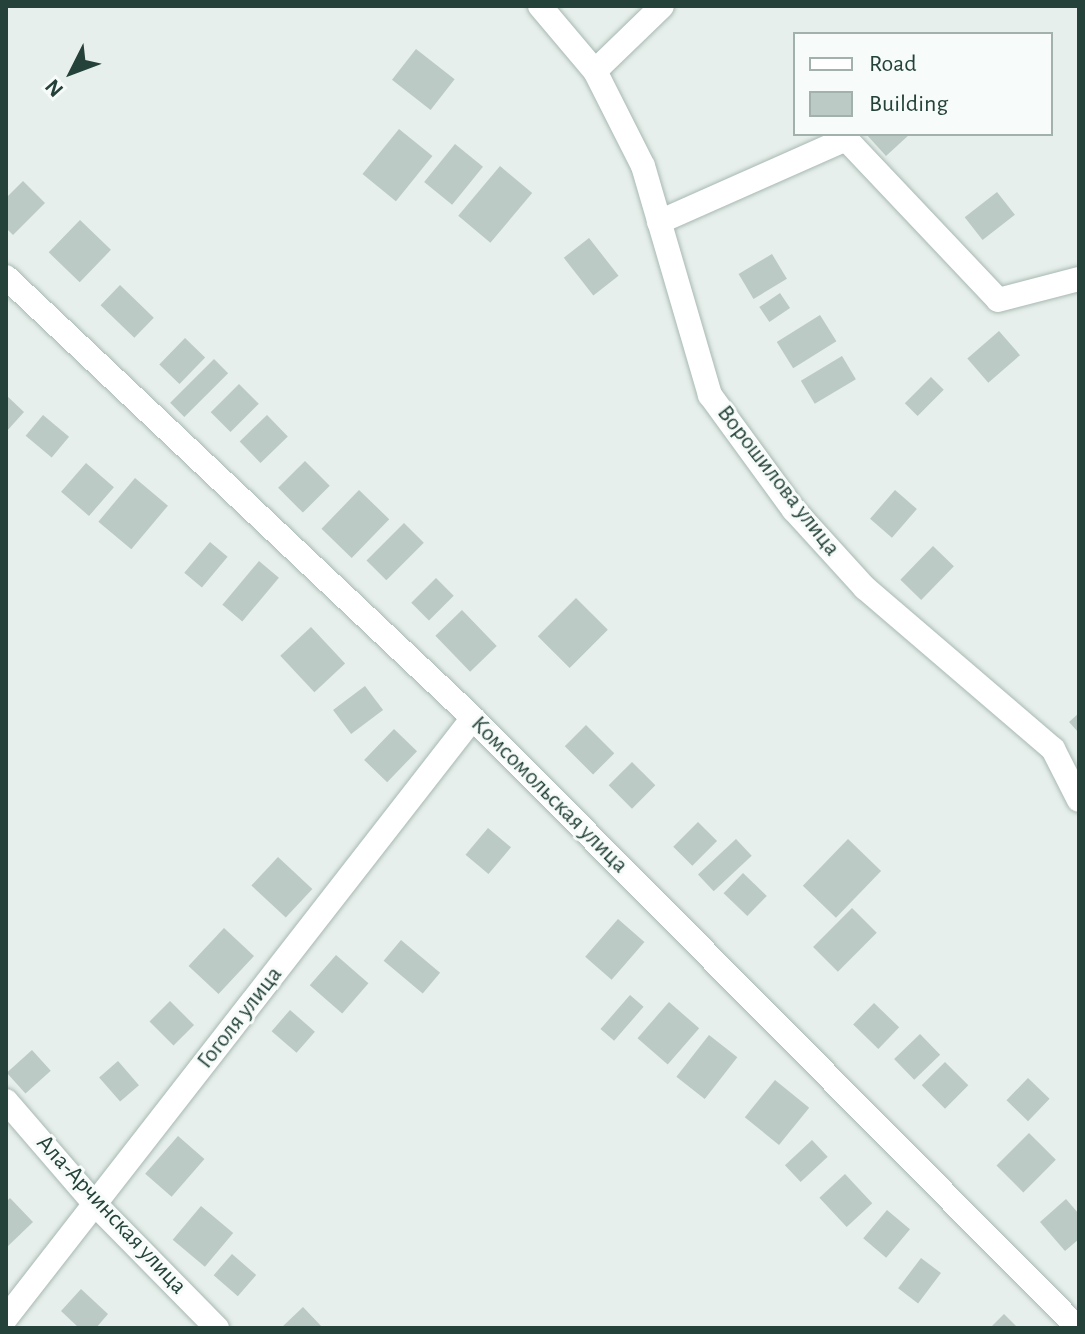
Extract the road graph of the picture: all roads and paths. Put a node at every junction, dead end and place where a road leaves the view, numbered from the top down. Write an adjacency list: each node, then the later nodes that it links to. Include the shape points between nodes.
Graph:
1 (540, 6): 3 (street, Ворошилова улица)
2 (662, 6): 3 (street)
3 (595, 71): 4 (street, Ворошилова улица, via 643,166)
4 (659, 222): 6 (street, via 846,139 998,300); 8 (street, Ворошилова улица, via 710,395 776,485 865,588 1053,749)
5 (6, 277): 7 (street, Комсомольская улица)
6 (1079, 279)
7 (473, 718): 10 (street, Гоголя улица); 13 (street, Комсомольская улица)
8 (1079, 800)
9 (6, 1101): 10 (street, Ала-Арчинская улица)
10 (95, 1204): 11 (street, Гоголя улица); 12 (street, Ала-Арчинская улица)
11 (6, 1318)
12 (217, 1328)
13 (1078, 1328)

